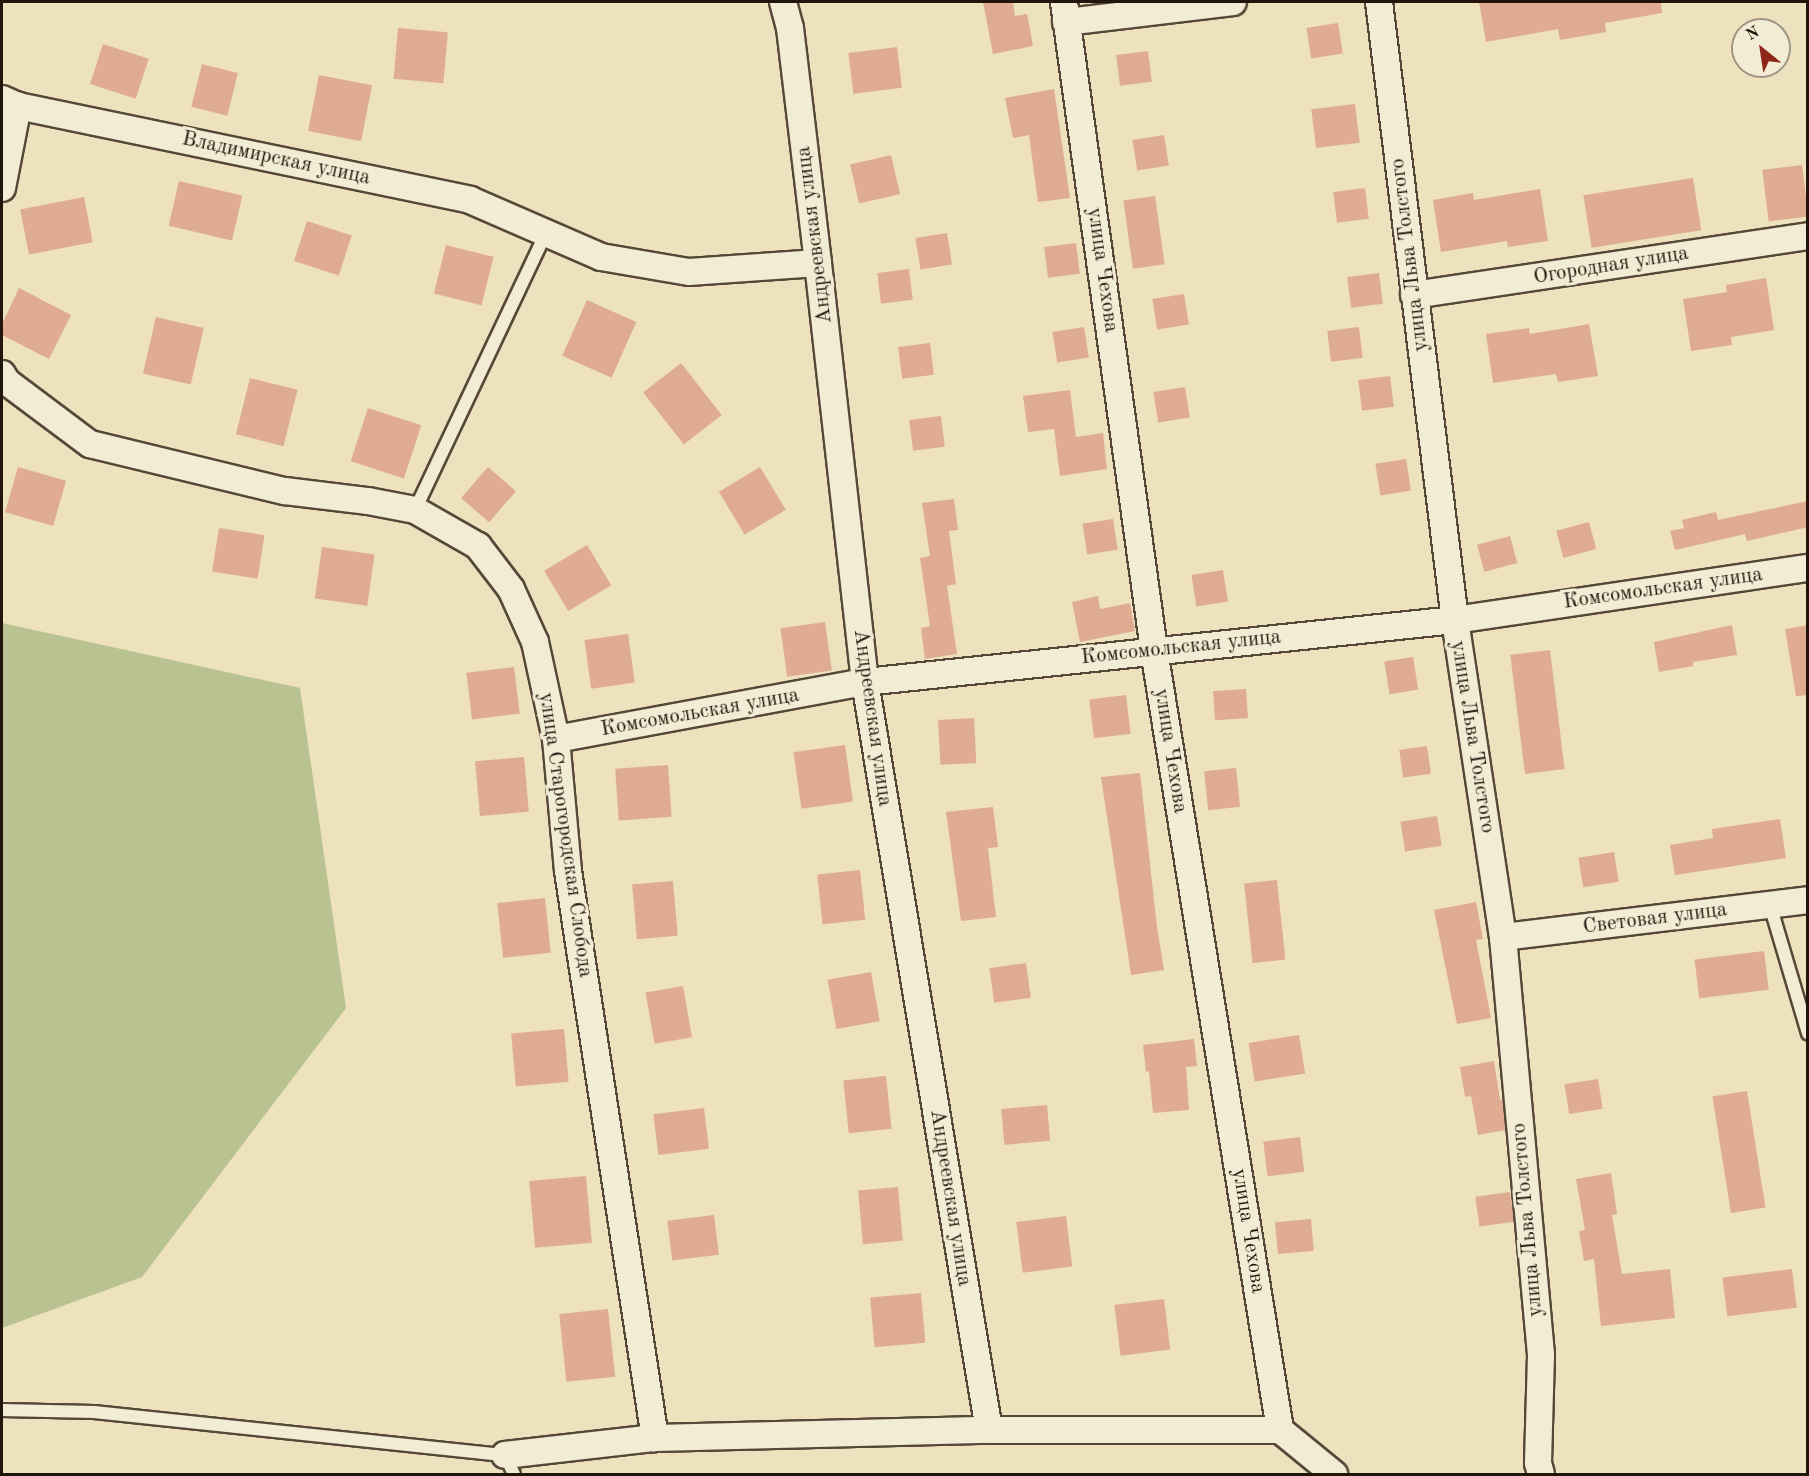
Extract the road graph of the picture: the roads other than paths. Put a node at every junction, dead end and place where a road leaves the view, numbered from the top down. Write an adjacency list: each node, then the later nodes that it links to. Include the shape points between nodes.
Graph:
1 (783, 2): 9 (street, Андреевская улица)
2 (1233, 2): 4 (street)
3 (1379, 2): 10 (street, улица Льва Толстого)
4 (1065, 12): 15 (street, улица Чехова)
5 (10, 102): 6 (street); 7 (street, Владимирская улица, via 470,200)
6 (2, 188)
7 (547, 231): 9 (street, Владимирская улица, via 601,257 689,272); 12 (lane)
8 (1808, 236): 10 (street, Огородная улица)
9 (818, 263): 16 (street, Андреевская улица)
10 (1414, 295): 14 (street, улица Льва Толстого)
11 (2, 374): 12 (street, улица Старогородская Слобода, via 7,382 90,444 285,491)
12 (415, 510): 17 (street, улица Старогородская Слобода, via 478,546 511,589 535,642)
13 (1808, 567): 14 (street, Комсомольская улица)
14 (1455, 620): 15 (street, Комсомольская улица); 20 (street, улица Льва Толстого)
15 (1154, 650): 16 (street, Комсомольская улица); 23 (street, улица Чехова)
16 (865, 682): 17 (street, Комсомольская улица); 24 (street, Андреевская улица)
17 (556, 739): 25 (street, улица Старогородская Слобода, via 568,871)
18 (1808, 900): 19 (street, Световая улица)
19 (1770, 905): 20 (street, Световая улица); 21 (lane)
20 (1503, 937): 28 (street, улица Льва Толстого, via 1541,1355)
21 (1808, 1033)
22 (2, 1410): 26 (lane, via 94,1412)
23 (1280, 1430): 24 (street); 27 (street)
24 (989, 1431): 25 (street)
25 (655, 1438): 26 (street)
26 (510, 1465)
27 (1334, 1474)
28 (1541, 1474)

